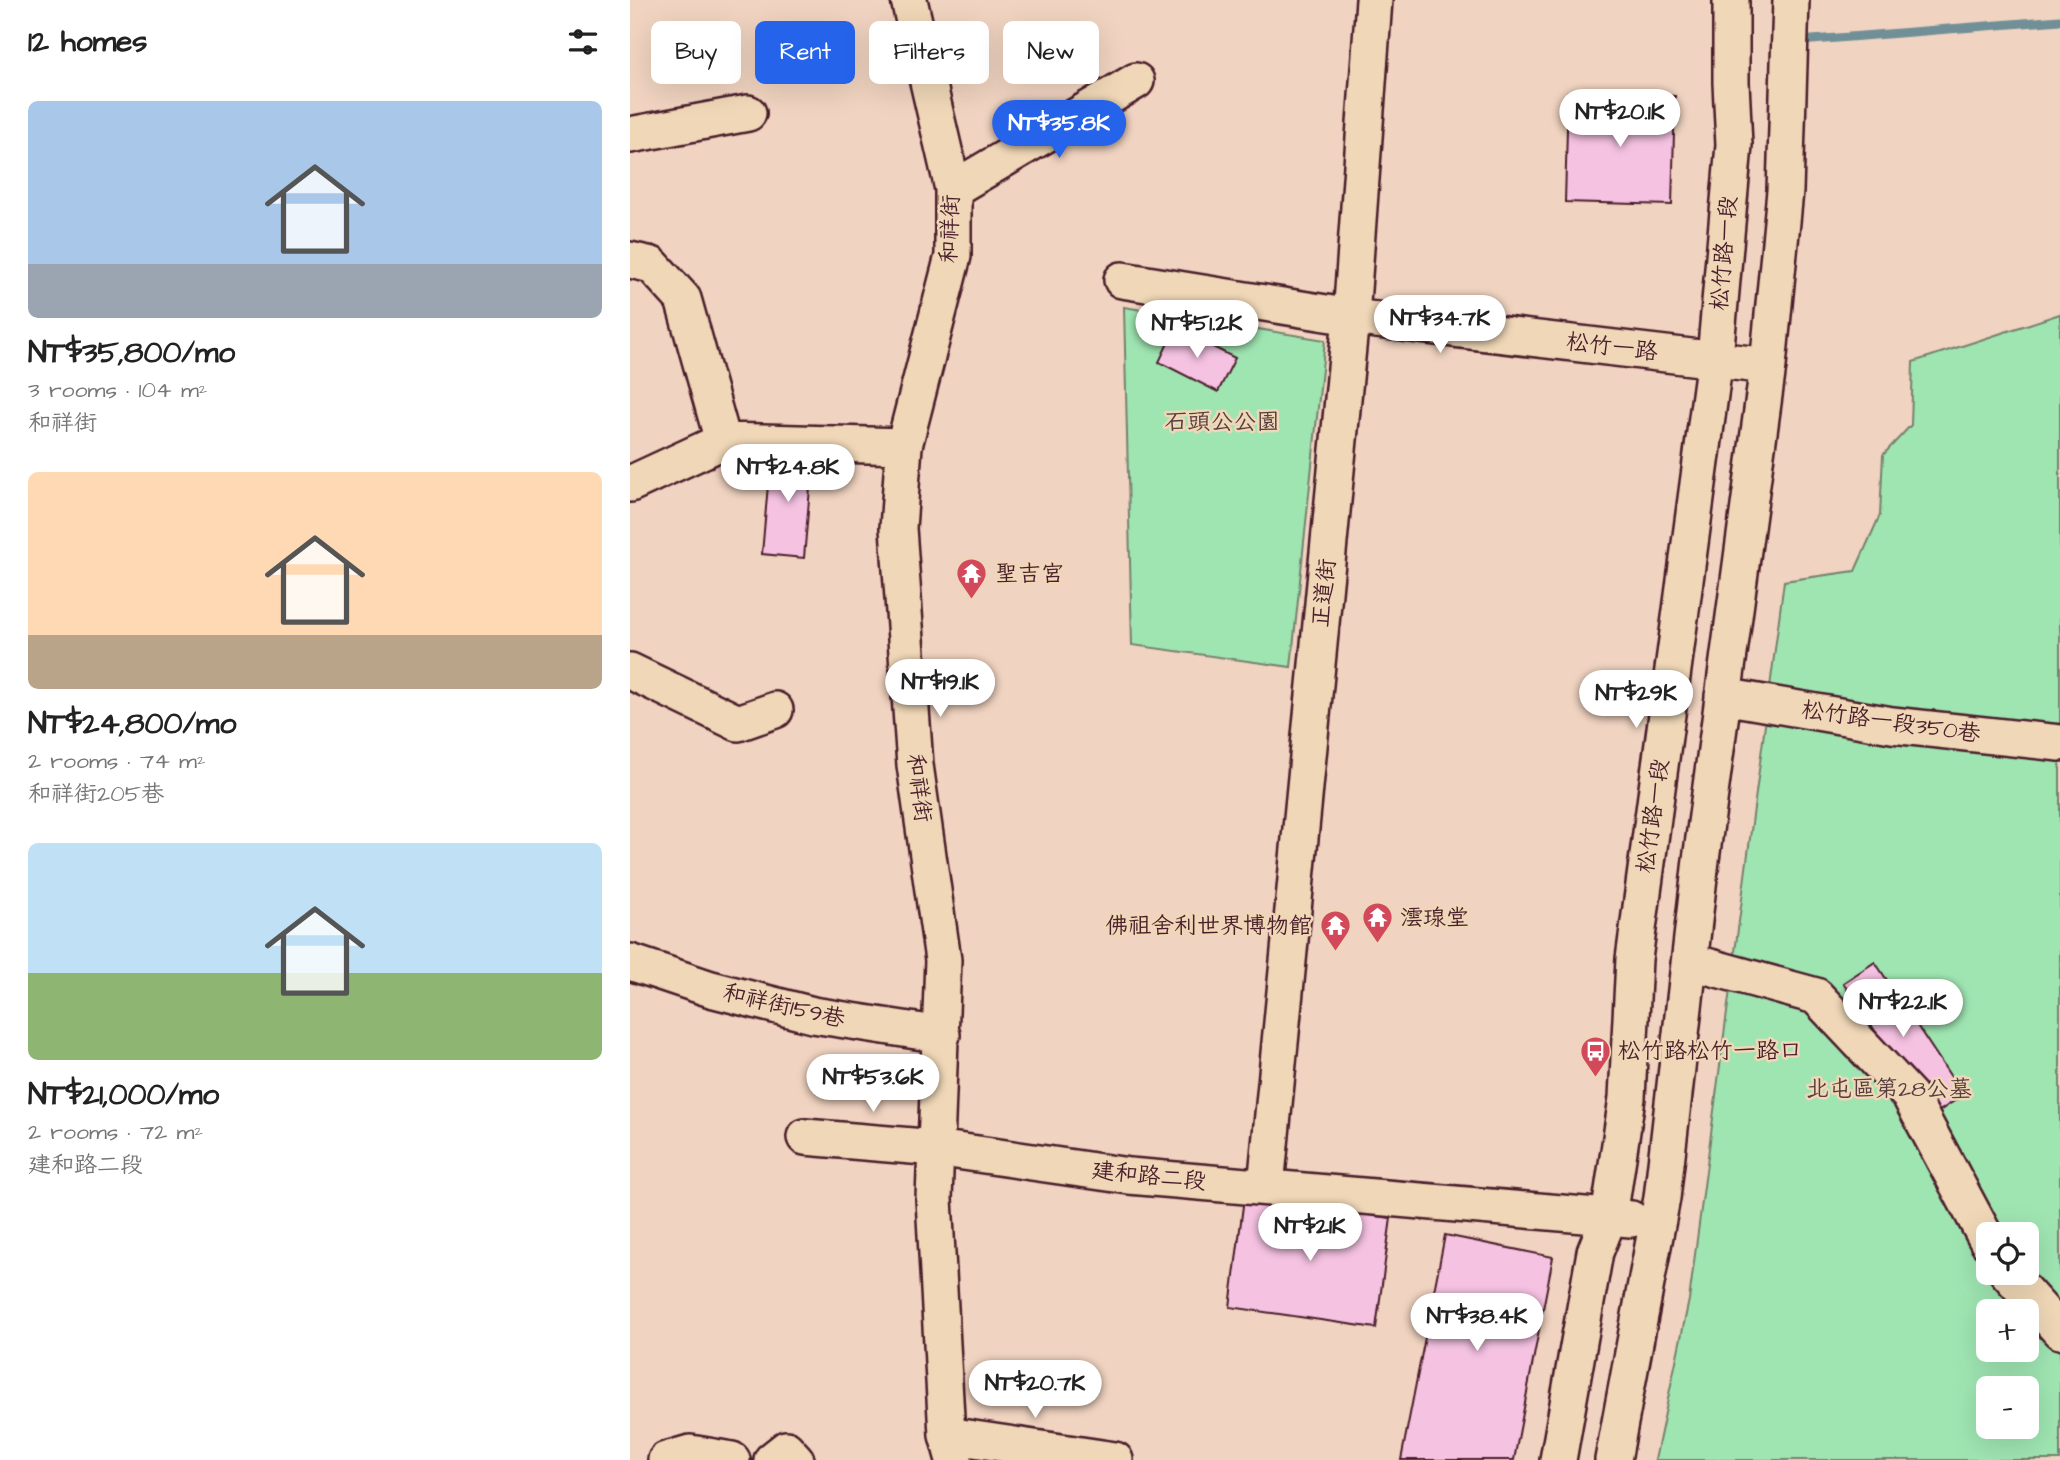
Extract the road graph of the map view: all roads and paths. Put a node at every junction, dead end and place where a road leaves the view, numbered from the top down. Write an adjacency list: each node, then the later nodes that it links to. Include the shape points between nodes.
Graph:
1 (909, 0): 8 (street, 和祥街)
2 (1374, 0): 11 (street, 正道街)
3 (1731, 0): 12 (street, 松竹路一段, via 1734,145)
4 (1791, 0): 13 (street, via 1786,177)
5 (1136, 81): 8 (street)
6 (748, 113): 7 (street)
7 (630, 135)
8 (953, 190): 15 (street, 和祥街, via 953,256)
9 (630, 260): 14 (street, via 652,265 683,299)
10 (1122, 280): 11 (street, 松竹一路)
11 (1351, 317): 12 (street, 松竹一路); 26 (street, 正道街)
12 (1715, 358): 13 (street, 松竹一路); 27 (street, 松竹路一段, via 1633,959 1627,1098)
13 (1768, 366): 18 (street)
14 (723, 441): 15 (street); 16 (street)
15 (904, 446): 23 (street, 和祥街, via 898,528 915,765 943,960)
16 (630, 484)
17 (630, 671): 19 (street, via 738,723)
18 (1723, 696): 20 (street, 松竹路一段350巷, via 1892,725); 21 (street)
19 (775, 710)
20 (2060, 743)
21 (1692, 961): 28 (street, via 1662,1198); 29 (street, via 1816,996 1910,1096)
22 (630, 962): 23 (street, 和祥街159巷, via 813,1015)
23 (942, 1035): 25 (street, 和祥街)
24 (805, 1137): 25 (street, 建和路二段)
25 (936, 1148): 26 (street, 建和路二段, via 1129,1176); 32 (street, 和祥街, via 936,1281)
26 (1266, 1186): 27 (street, 建和路二段)
27 (1609, 1217): 28 (street, 建和路二段); 38 (street, 松竹路一段, via 1595,1252)
28 (1655, 1222): 39 (street)
29 (1977, 1222)
30 (2019, 1285): 31 (street)
31 (2060, 1331)
32 (951, 1447): 37 (street)
33 (666, 1460): 34 (street, via 690,1453)
34 (732, 1460)
35 (772, 1460): 36 (street, via 786,1449)
36 (796, 1460)
37 (1115, 1460)
38 (1558, 1460)
39 (1614, 1460)

